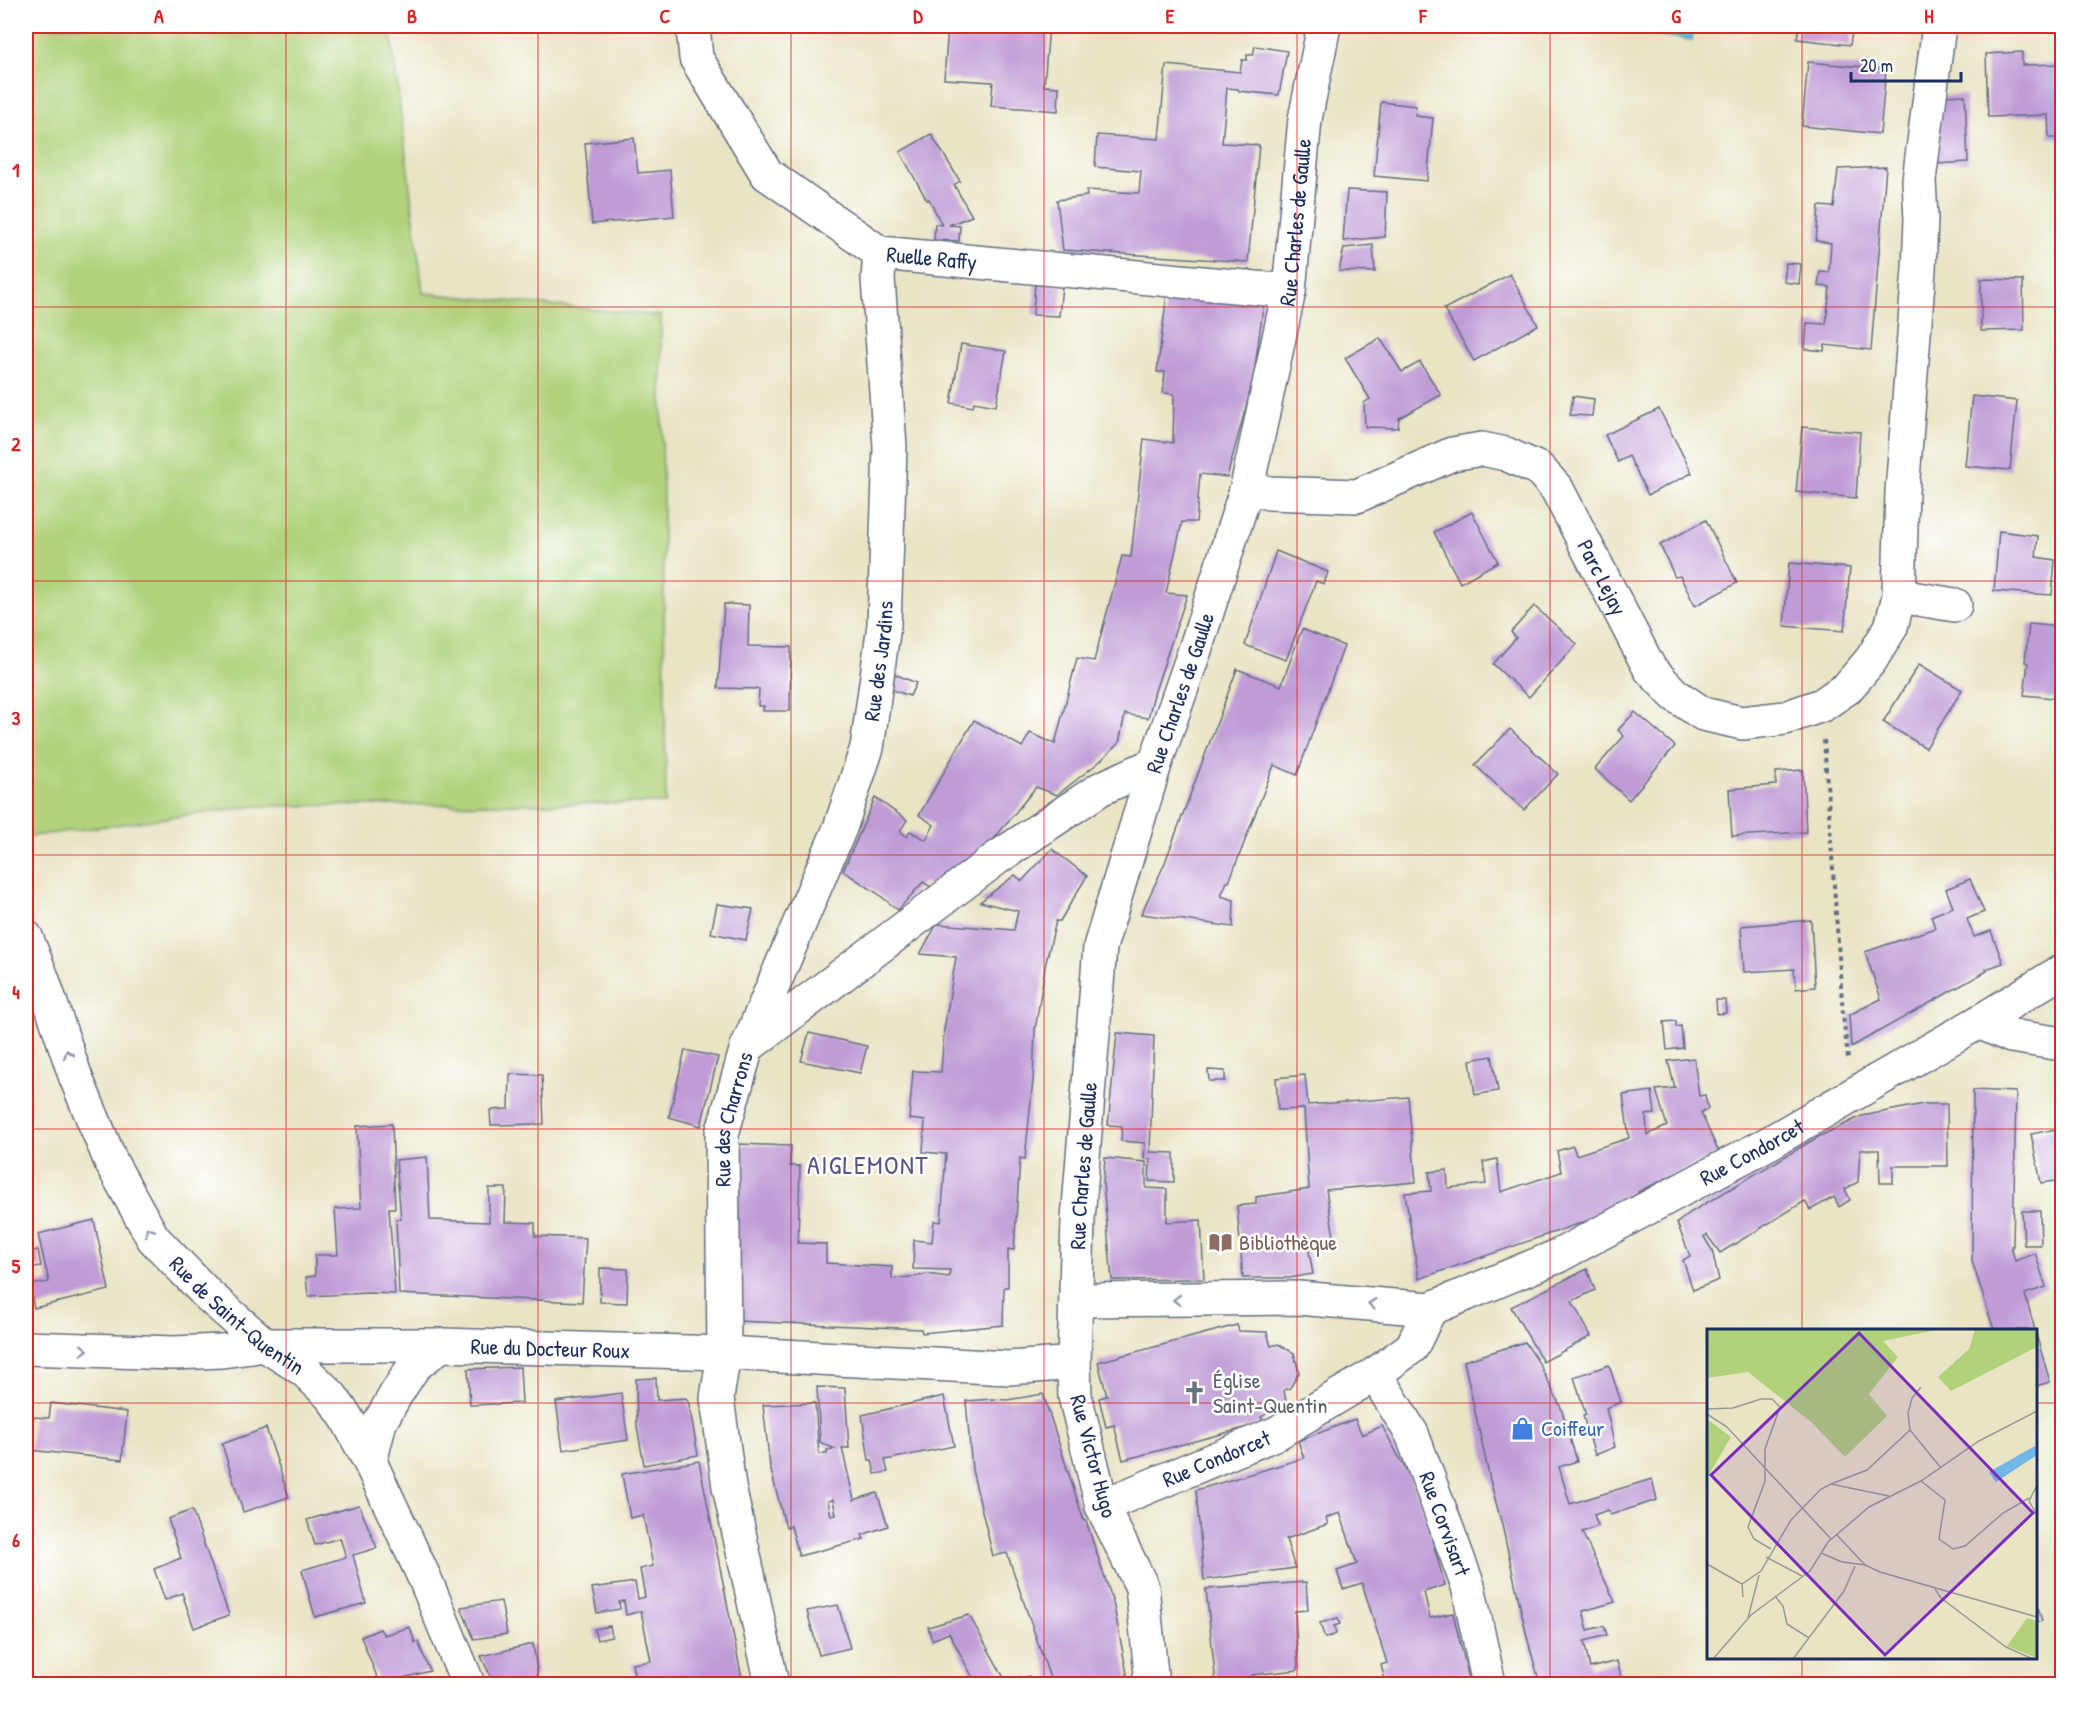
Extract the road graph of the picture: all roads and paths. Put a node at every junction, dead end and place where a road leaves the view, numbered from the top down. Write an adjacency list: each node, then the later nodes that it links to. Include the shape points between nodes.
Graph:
1 (693, 26): 4 (street, Ruelle Raffy, via 696,58 767,174)
2 (1324, 26): 5 (street, Rue Charles de Gaulle, via 1305,119)
3 (1939, 26): 7 (street, Parc Lejay, via 1919,180 1919,269 1902,492)
4 (880, 253): 5 (street, Ruelle Raffy); 15 (street, Rue des Jardins, via 878,279 890,447 884,624 867,748 840,828)
5 (1289, 291): 6 (street, Rue Charles de Gaulle)
6 (1247, 487): 9 (street, Parc Lejay, via 1269,493 1357,496 1452,454 1482,449 1506,454 1539,469 1557,489 1650,669 1675,695 1703,714 1742,723 1785,718); 10 (street, Rue Charles de Gaulle)
7 (1899, 596): 8 (street); 9 (street, Parc Lejay, via 1891,627 1871,660 1847,688)
8 (1955, 605)
9 (1822, 705): 16 (path)
10 (1155, 764): 15 (street, Rue des Charrons, via 1100,789 1006,852); 17 (street, Rue Charles de Gaulle, via 1100,947 1078,1219)
11 (26, 937): 19 (street, Rue de Saint-Quentin, one-way to 11, via 209,1296 153,1238 111,1162 76,1078)
12 (2062, 971): 13 (street, Rue Condorcet)
13 (1979, 1022): 14 (street, via 2012,1036); 16 (street, Rue Condorcet)
14 (2062, 1044)
15 (747, 1047): 22 (street, Rue des Charrons, via 722,1134)
16 (1852, 1095): 18 (street, Rue Condorcet, via 1558,1256)
17 (1077, 1300): 18 (street, Rue Condorcet, one-way to 17, via 1298,1298); 23 (street, Rue Charles de Gaulle)
18 (1430, 1309): 24 (street, Rue Condorcet, via 1412,1347)
19 (265, 1345): 20 (street, Rue du Docteur Roux); 21 (street, Rue du Docteur Roux, one-way to 19, via 174,1353); 25 (street, Rue de Saint-Quentin, via 304,1370 331,1396)
20 (441, 1345): 22 (street, Rue du Docteur Roux); 25 (street, via 414,1366 390,1403 380,1422)
21 (26, 1348)
22 (724, 1353): 23 (street, Rue du Docteur Roux, via 1009,1368); 28 (street, Rue des Charrons, via 717,1398 728,1476)
23 (1074, 1363): 26 (street, Rue Victor Hugo, via 1075,1396)
24 (1375, 1374): 26 (street, Rue Condorcet, via 1277,1433); 30 (street, Rue Corvisart, via 1412,1434 1468,1586)
25 (370, 1462): 27 (street, Rue de Saint-Quentin, via 425,1579)
26 (1102, 1506): 29 (street, Rue Victor Hugo, via 1142,1587 1151,1673)
27 (468, 1684)
28 (772, 1684)
29 (1148, 1684)
30 (1489, 1684)

